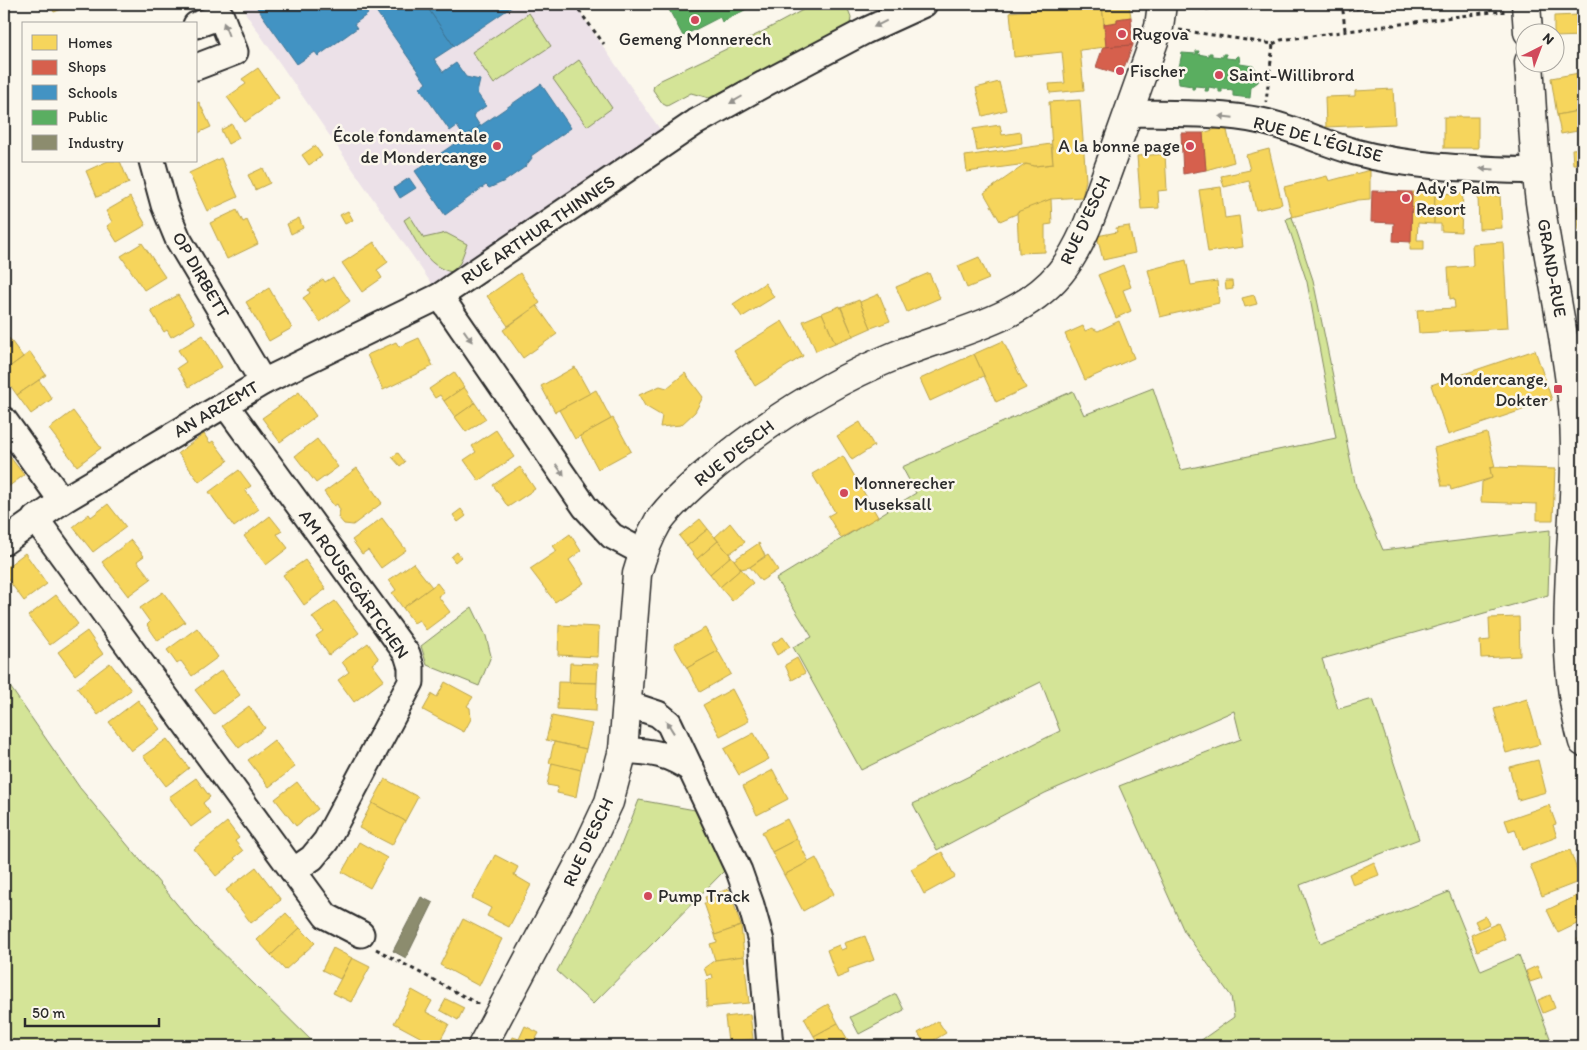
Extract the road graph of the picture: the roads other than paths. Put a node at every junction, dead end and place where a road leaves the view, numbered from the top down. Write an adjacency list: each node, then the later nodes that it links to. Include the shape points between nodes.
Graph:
1 (924, 4): 11 (street, RUE ARTHUR THINNES, one-way to 11, via 865,31 696,122)
2 (1526, 4): 4 (main road)
3 (1160, 15): 8 (main road, RUE D'ESCH)
4 (1527, 22)
5 (198, 24): 6 (street, one-way to 5, via 235,52 221,16)
6 (198, 66)
7 (1530, 72): 10 (main road, GRAND-RUE)
8 (1129, 113): 10 (street, RUE DE L'ÉGLISE, one-way to 8, via 1401,161 1355,152 1261,121 1220,116); 19 (main road, RUE D'ESCH, via 1079,242 1060,272 1035,297 1005,316 897,355 796,407 750,437 679,498 659,522)
9 (152, 162): 12 (street, OP DIRBETT, via 164,205 178,239)
10 (1536, 171): 14 (main road, GRAND-RUE)
11 (440, 296): 12 (street, AN ARZEMT); 19 (street, one-way to 19, via 585,508 612,536)
12 (263, 382): 13 (street, AN ARZEMT)
13 (225, 404): 16 (street, AN ARZEMT); 24 (street, AM ROUSEGÄRTCHEN, via 407,654 411,667 411,682 326,841 312,858)
14 (1578, 409): 21 (main road, GRAND-RUE, via 1567,600 1571,678)
15 (4, 420): 16 (street)
16 (62, 501): 17 (street, AN ARZEMT)
17 (35, 518): 18 (street, AN ARZEMT); 24 (street)
18 (4, 542)
19 (642, 552): 20 (main road, RUE D'ESCH, via 637,574)
20 (628, 704): 22 (main road, RUE D'ESCH); 23 (street, one-way to 20, via 669,723 658,714)
21 (1583, 742)
22 (623, 750): 23 (street, via 655,752 674,758); 26 (main road, RUE D'ESCH, via 609,802 587,850)
23 (692, 770): 27 (street, via 754,914 761,941)
24 (293, 871): 25 (street, via 326,916)
25 (361, 934)
26 (482, 1046)
27 (770, 1046)

